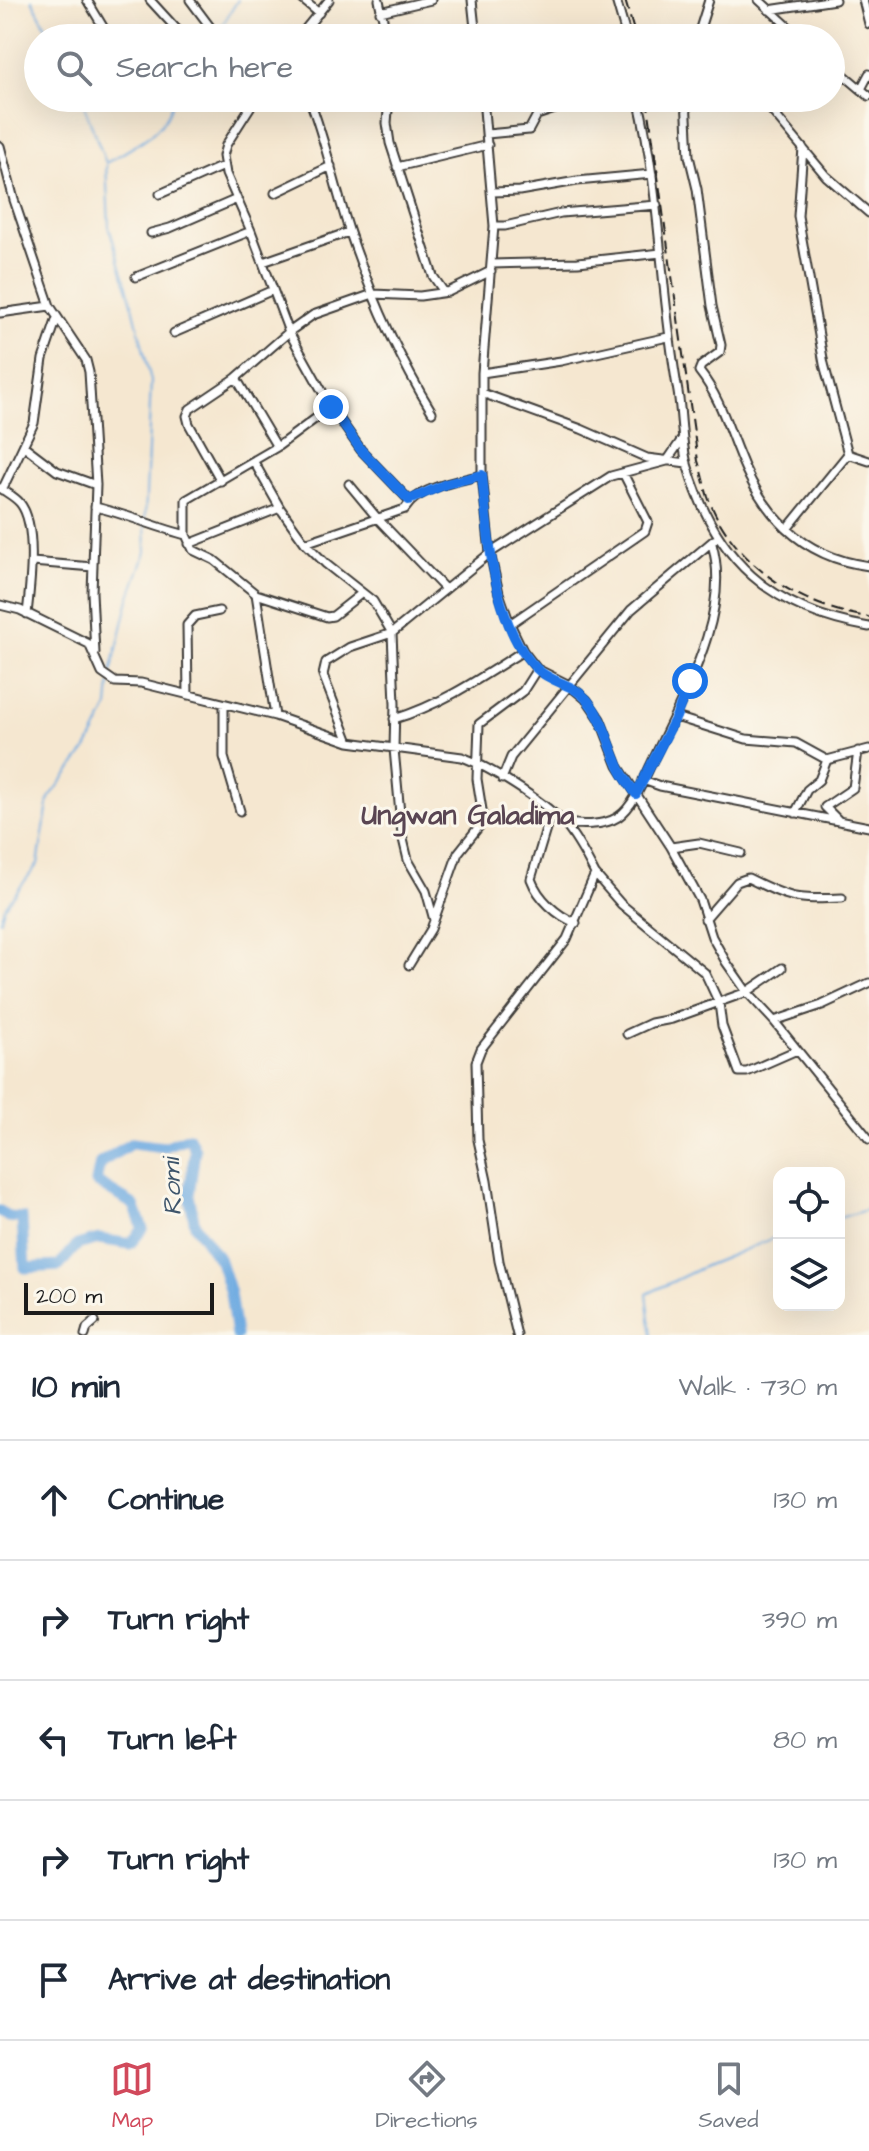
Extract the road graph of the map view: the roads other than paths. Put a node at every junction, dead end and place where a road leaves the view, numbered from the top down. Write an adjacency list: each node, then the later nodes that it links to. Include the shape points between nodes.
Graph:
1 (87, 0): 17 (street)
2 (150, 0): 18 (street)
3 (190, 0): 19 (street)
4 (303, 0): 16 (street)
5 (329, 0): 16 (street)
6 (379, 0): 15 (street)
7 (431, 0): 15 (street)
8 (472, 0): 22 (street)
9 (616, 0): 23 (street)
10 (709, 0): 24 (street)
11 (759, 0): 14 (street)
12 (835, 0): 14 (street)
13 (863, 0): 26 (street)
14 (769, 10): 25 (street)
15 (380, 12): 21 (street)
16 (319, 13): 20 (street)
17 (101, 24)
18 (172, 24)
19 (208, 24)
20 (310, 24)
21 (383, 24)
22 (475, 24)
23 (623, 24)
24 (701, 24)
25 (785, 24)
26 (869, 24)
27 (869, 74): 29 (street)
28 (845, 76): 29 (street)
29 (861, 89): 30 (street)
30 (869, 96)
31 (247, 112): 43 (street, via 226,145)
32 (314, 112): 44 (street)
33 (388, 112): 45 (street)
34 (485, 112): 39 (street)
35 (546, 112): 39 (street, via 537,115 529,130)
36 (641, 112): 46 (street)
37 (687, 112): 93 (street, via 689,156 721,345 699,371 727,417 755,488)
38 (773, 112): 42 (street)
39 (487, 134): 40 (street)
40 (488, 145): 45 (street); 47 (street)
41 (0, 146): 64 (street)
42 (803, 148): 52 (street); 78 (street, via 799,224 824,364)
43 (223, 166): 49 (street); 50 (street)
44 (331, 166): 48 (street); 55 (street)
45 (397, 167): 62 (street, via 433,276)
46 (652, 174): 47 (street); 51 (street)
47 (493, 192): 53 (street)
48 (275, 193)
49 (160, 194)
50 (237, 199): 54 (street); 56 (street)
51 (657, 205): 53 (street, via 561,213); 57 (street)
52 (869, 213)
53 (494, 226): 59 (street)
54 (251, 231): 58 (street); 60 (street)
55 (349, 232): 58 (street); 63 (street)
56 (151, 233)
57 (661, 253): 59 (street); 69 (street)
58 (263, 262): 61 (street)
59 (491, 268): 62 (street); 70 (street)
60 (136, 277)
61 (273, 290): 67 (street); 68 (street)
62 (444, 292): 63 (street)
63 (373, 294): 67 (street, via 313,315); 74 (street)
64 (50, 306): 65 (street); 66 (street)
65 (0, 313)
66 (57, 318): 76 (street); 87 (street, via 89,372)
67 (289, 332): 71 (street); 73 (street)
68 (174, 333)
69 (668, 337): 70 (street); 75 (street)
70 (482, 373): 72 (street)
71 (236, 378): 77 (street); 85 (street, via 187,416)
72 (482, 393): 79 (street, via 647,458); 84 (street)
73 (331, 407): 77 (street); 89 (street, via 361,450)
74 (432, 412)
75 (682, 439): 79 (street); 82 (street)
76 (24, 446): 87 (street, via 57,471); 88 (street)
77 (277, 447): 81 (street)
78 (848, 454): 80 (street); 93 (street)
79 (667, 461): 82 (street); 83 (street)
80 (869, 461)
81 (254, 462): 85 (street); 91 (street)
82 (687, 463): 94 (street)
83 (623, 473): 99 (street); 109 (street, via 648,522 645,531)
84 (482, 475): 89 (street); 99 (street)
85 (221, 481): 95 (street, via 186,500)
86 (349, 484): 92 (street)
87 (96, 485): 90 (street)
88 (1, 489): 100 (street, via 23,506)
89 (409, 500): 92 (street, via 405,509)
90 (95, 507): 95 (street); 102 (street)
91 (280, 508): 96 (street); 97 (street)
92 (378, 519): 96 (street); 103 (street)
93 (787, 529): 101 (street, via 841,562)
94 (716, 534): 98 (street); 110 (street, via 768,591 801,609)
95 (186, 535): 97 (street)
96 (305, 543): 104 (street)
97 (189, 544): 105 (street)
98 (712, 544): 115 (street, via 631,610); 119 (street, via 717,590 699,659)
99 (490, 553): 103 (street); 109 (street)
100 (32, 562): 102 (street); 108 (street)
101 (869, 566)
102 (93, 567): 113 (street)
103 (445, 589): 111 (street)
104 (362, 593): 105 (street, via 327,617); 111 (street)
105 (256, 594): 118 (street)
106 (0, 605): 108 (street)
107 (219, 611): 116 (street, via 195,616 187,625)
108 (27, 614): 113 (street, via 89,644)
109 (510, 624): 112 (street)
110 (869, 627)
111 (392, 633): 120 (street); 121 (street, via 350,647 323,669)
112 (523, 651): 114 (street); 120 (street, via 445,698)
113 (95, 656): 116 (street, via 102,673 115,682)
114 (537, 669): 115 (street); 126 (street, via 523,691 479,724)
115 (569, 685): 127 (street, via 511,757); 129 (street, via 600,719 618,766)
116 (188, 695): 117 (street)
117 (224, 704): 118 (street); 130 (street, via 224,757)
118 (275, 716): 121 (street)
119 (676, 717): 125 (street, via 746,739 796,743); 128 (street)
120 (394, 719): 122 (street)
121 (349, 742): 122 (street)
122 (394, 749): 126 (street); 141 (street, via 402,835)
123 (869, 749): 124 (street)
124 (858, 751): 125 (street); 134 (street, via 853,788 825,807)
125 (827, 760): 132 (street)
126 (477, 763): 127 (street); 141 (street, via 481,824 458,853)
127 (502, 779): 131 (street)
128 (643, 780): 129 (street); 132 (street)
129 (636, 794): 133 (street, via 619,816 606,822); 136 (street)
130 (240, 811)
131 (551, 813): 133 (street); 142 (street, via 531,879 554,910)
132 (795, 813): 134 (street)
133 (561, 821): 138 (street)
134 (840, 822): 135 (street)
135 (869, 827)
136 (671, 847): 137 (street, via 699,843); 140 (street)
137 (741, 853)
138 (595, 874): 142 (street); 147 (street, via 621,904 705,973)
139 (842, 898): 140 (street, via 801,900 748,878 737,882)
140 (705, 919): 146 (street)
141 (434, 920): 143 (street)
142 (576, 923): 154 (street, via 476,1062 479,1150)
143 (409, 965)
144 (782, 968): 146 (street)
145 (869, 983): 148 (street)
146 (747, 992): 147 (street); 148 (street)
147 (719, 1003): 149 (street); 150 (street, via 739,1072)
148 (774, 1021): 150 (street)
149 (627, 1034)
150 (797, 1050): 151 (street)
151 (869, 1139)
152 (95, 1321): 153 (street)
153 (85, 1335)
154 (517, 1335)

